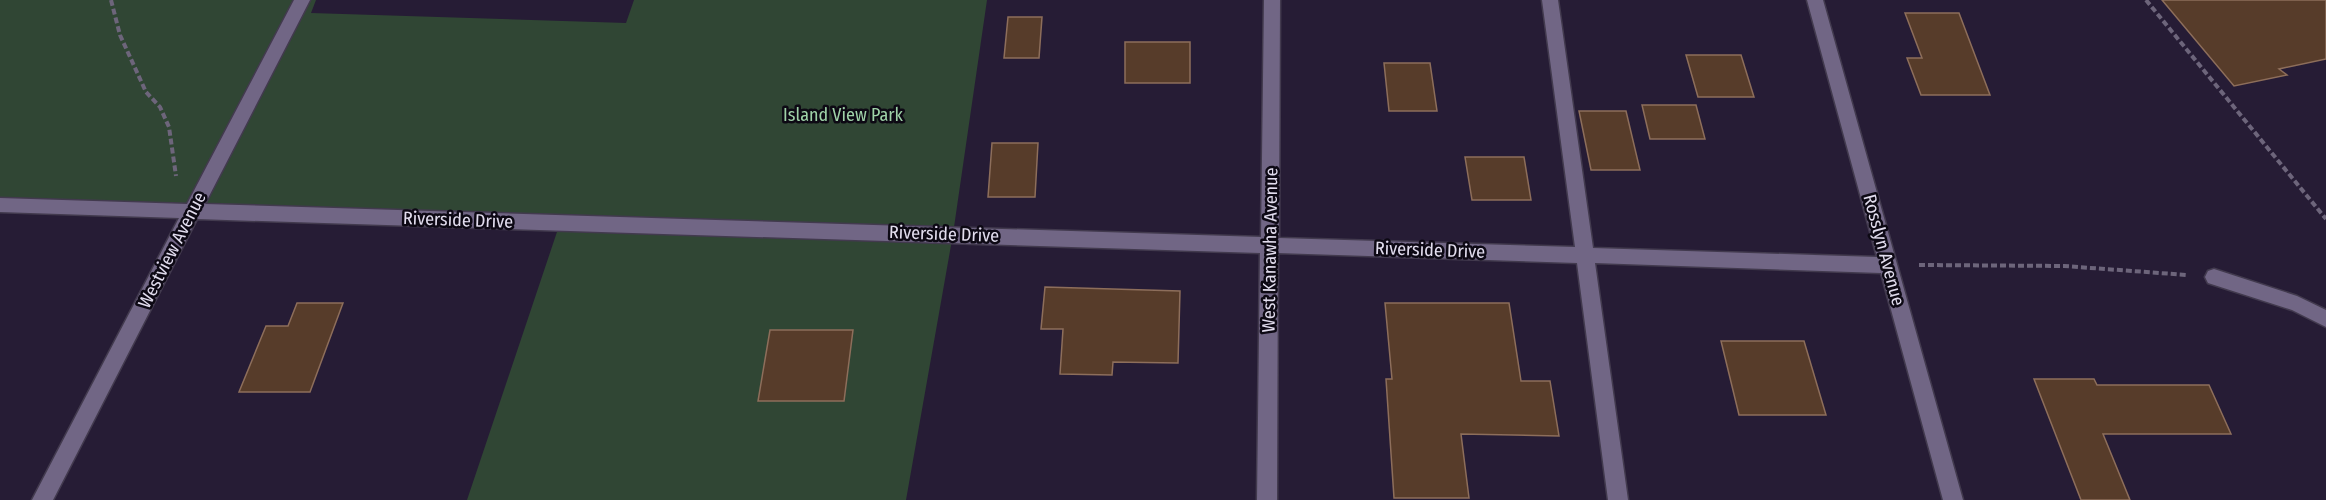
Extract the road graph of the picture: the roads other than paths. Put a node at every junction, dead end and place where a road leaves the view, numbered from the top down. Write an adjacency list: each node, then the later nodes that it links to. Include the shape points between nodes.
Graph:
1 (302, 0): 6 (street, Westview Avenue)
2 (1272, 0): 7 (street, West Kanawha Avenue)
3 (1550, 0): 8 (street)
4 (1815, 0): 9 (street, Rosslyn Avenue)
5 (0, 205): 6 (street, Riverside Drive)
6 (191, 212): 7 (street, Riverside Drive); 12 (street, Westview Avenue)
7 (1270, 244): 8 (street, Riverside Drive); 13 (street, West Kanawha Avenue)
8 (1585, 256): 9 (street, Riverside Drive); 14 (street)
9 (1888, 265): 15 (street, Rosslyn Avenue)
10 (2214, 277): 11 (street, via 2297,304)
11 (2326, 319)
12 (42, 500)
13 (1267, 500)
14 (1617, 500)
15 (1953, 500)

